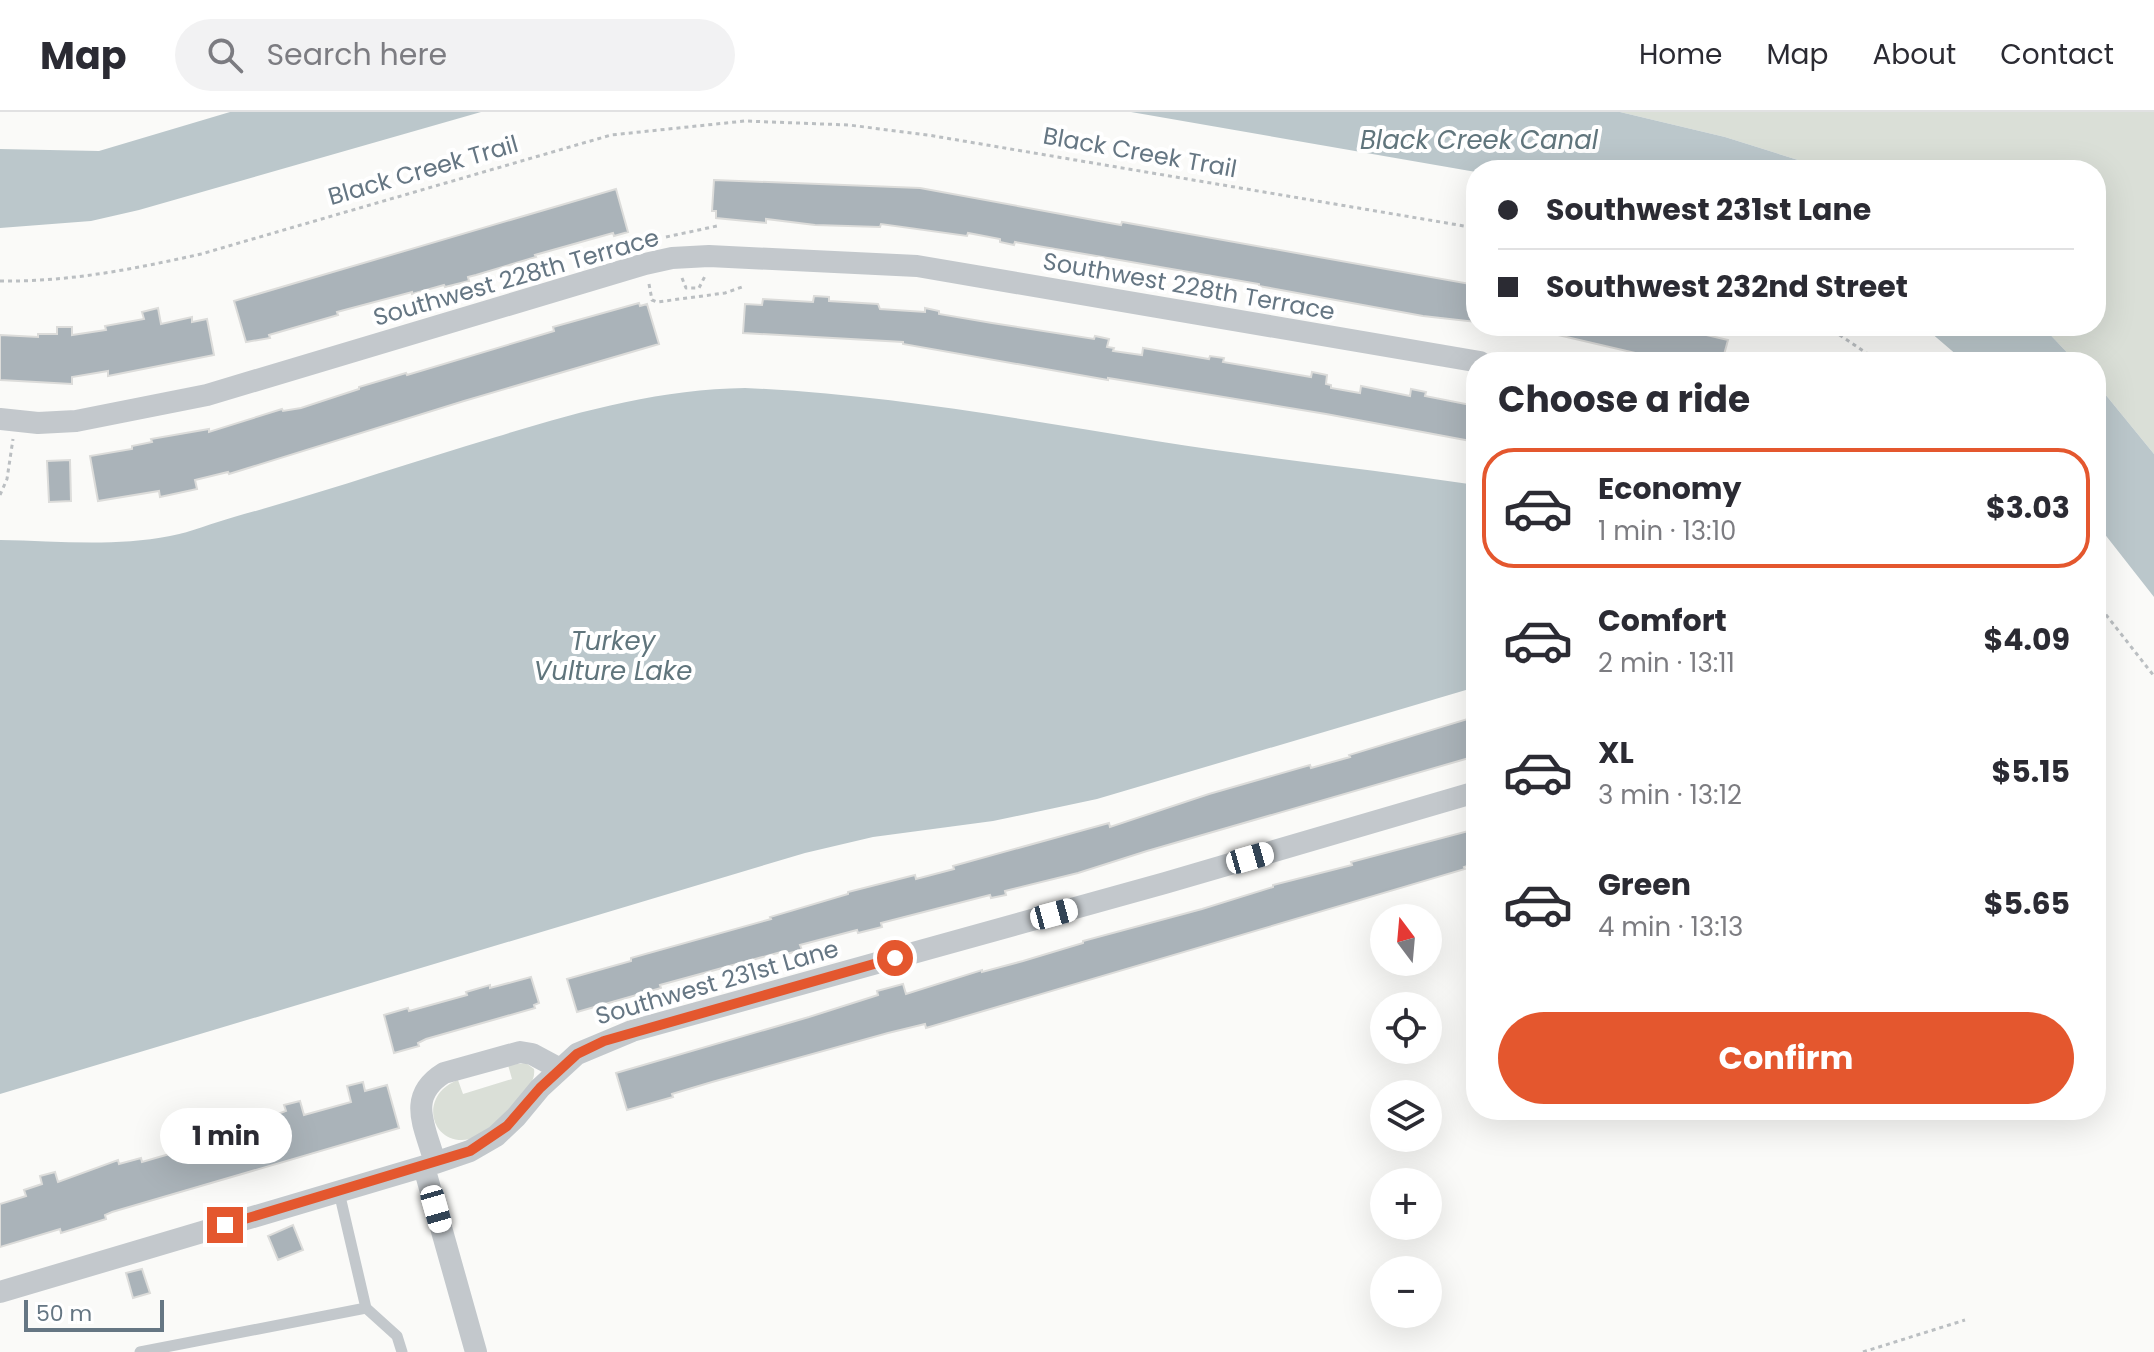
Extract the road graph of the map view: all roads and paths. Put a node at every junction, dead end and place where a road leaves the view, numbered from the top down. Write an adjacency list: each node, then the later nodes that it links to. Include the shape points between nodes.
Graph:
1 (717, 226): 3 (path)
2 (1466, 226): 6 (path, Black Creek Trail, via 928,135 745,121 596,138 161,263 77,278)
3 (657, 240)
4 (705, 276): 9 (path)
5 (682, 278): 9 (path)
6 (0, 281)
7 (649, 284): 10 (path, via 654,301)
8 (742, 287): 10 (path)
9 (692, 290): 10 (path)
10 (692, 298)
11 (1841, 336): 12 (path)
12 (1865, 352)
13 (1466, 360): 14 (street, Southwest 228th Terrace, via 917,266 682,257 207,395 76,421)
14 (0, 419)
15 (13, 439): 16 (path)
16 (0, 495)
17 (2106, 615): 18 (path)
18 (2154, 676)
19 (1466, 795): 20 (street, Southwest 231st Lane, via 632,1031 592,1046)
20 (560, 1069): 21 (street, Southwest 231st Lane, via 496,1136); 21 (street, via 520,1052 435,1078 421,1097 420,1108)
21 (430, 1165): 22 (street, Southwest 231st Lane); 28 (street)
22 (339, 1192): 23 (street, Southwest 231st Lane); 24 (lane)
23 (0, 1292)
24 (366, 1308): 26 (lane); 27 (lane, via 397,1336)
25 (1965, 1320): 29 (path)
26 (140, 1352)
27 (402, 1352)
28 (476, 1352)
29 (1863, 1352)

